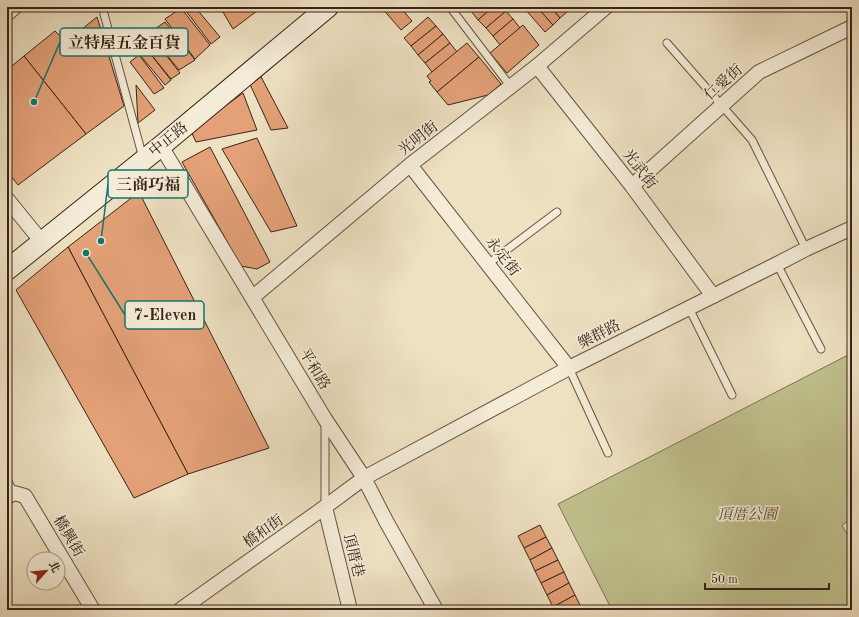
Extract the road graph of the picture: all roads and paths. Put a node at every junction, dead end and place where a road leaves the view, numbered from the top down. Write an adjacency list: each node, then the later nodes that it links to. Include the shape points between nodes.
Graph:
1 (15, 7): 5 (street)
2 (328, 7): 12 (main road, 中正路)
3 (450, 7): 10 (lane)
4 (606, 7): 9 (street, 光明街)
5 (7, 14)
6 (104, 14): 13 (lane)
7 (852, 27): 11 (street, 仁愛街, via 759,72)
8 (667, 43): 11 (lane)
9 (537, 66): 10 (street, 光明街); 15 (street, 光武街)
10 (511, 87): 14 (street, 光明街)
11 (722, 105): 15 (street, 仁愛街); 20 (lane, via 752,140)
12 (161, 146): 13 (main road, 中正路); 25 (street, 平和路)
13 (143, 159): 19 (main road, 中正路)
14 (410, 165): 21 (street, 永定街); 25 (street, 光明街)
15 (632, 186): 24 (street, 光武街)
16 (7, 199): 19 (street)
17 (557, 212): 21 (lane)
18 (852, 228): 20 (street, 樂群路)
19 (42, 242): 23 (main road, 中正路)
20 (806, 248): 22 (street, 樂群路)
21 (488, 264): 28 (street, 永定街)
22 (777, 264): 24 (street, 樂群路); 27 (lane)
23 (7, 270)
24 (713, 296): 26 (street, 樂群路)
25 (252, 297): 30 (street, 平和路)
26 (689, 308): 28 (street, 樂群路); 29 (lane)
27 (821, 349)
28 (568, 368): 31 (lane); 32 (street, 樂群路)
29 (732, 395)
30 (325, 419): 32 (street, 平和路); 35 (lane)
31 (608, 454)
32 (364, 478): 35 (street, 橋和街); 39 (street, 平和路)
33 (7, 480): 34 (lane)
34 (10, 495): 36 (street, 橋興街, via 25,496)
35 (325, 507): 37 (street, 橋和街); 38 (street, 頂厝巷)
36 (93, 610)
37 (180, 610)
38 (350, 610)
39 (436, 610)

